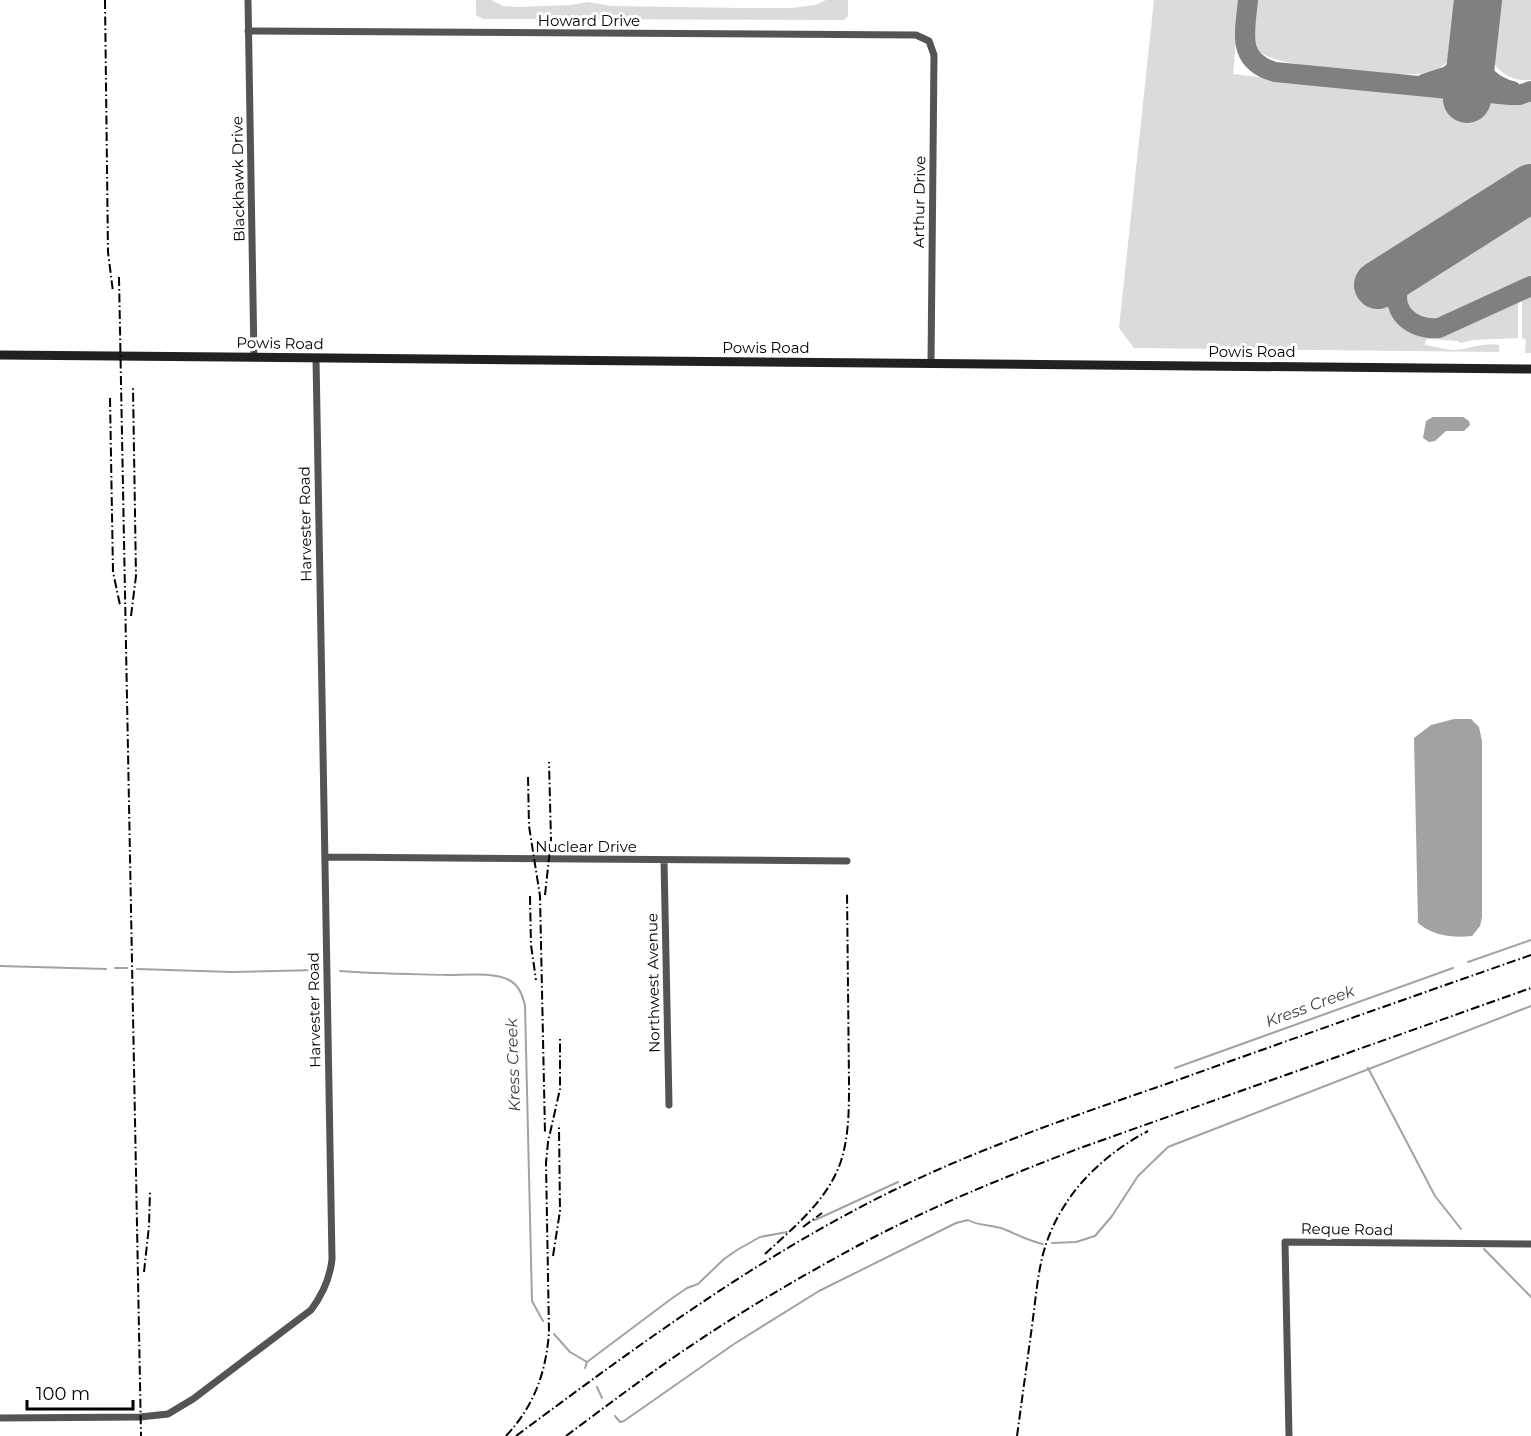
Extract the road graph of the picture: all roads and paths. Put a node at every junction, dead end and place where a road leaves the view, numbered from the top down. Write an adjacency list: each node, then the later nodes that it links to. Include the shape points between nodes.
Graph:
1 (248, 0): 2 (street, Blackhawk Drive)
2 (249, 31): 3 (street, Howard Drive, via 916,35); 5 (street, Blackhawk Drive)
3 (929, 41): 7 (street, Arthur Drive, via 934,55)
4 (0, 355): 5 (street, Powis Road)
5 (254, 358): 6 (street, Powis Road)
6 (316, 358): 7 (street, Powis Road); 9 (street, Harvester Road)
7 (931, 364): 8 (street, Powis Road)
8 (1531, 369)
9 (325, 857): 10 (street, Nuclear Drive); 14 (street, Harvester Road, via 332,1259 320,1298 295,1323 168,1414)
10 (664, 860): 11 (street, Nuclear Drive); 12 (street, Northwest Avenue)
11 (847, 861)
12 (669, 1105)
13 (1531, 1244): 15 (street, Reque Road, via 1285,1242)
14 (0, 1418)
15 (1289, 1436)

